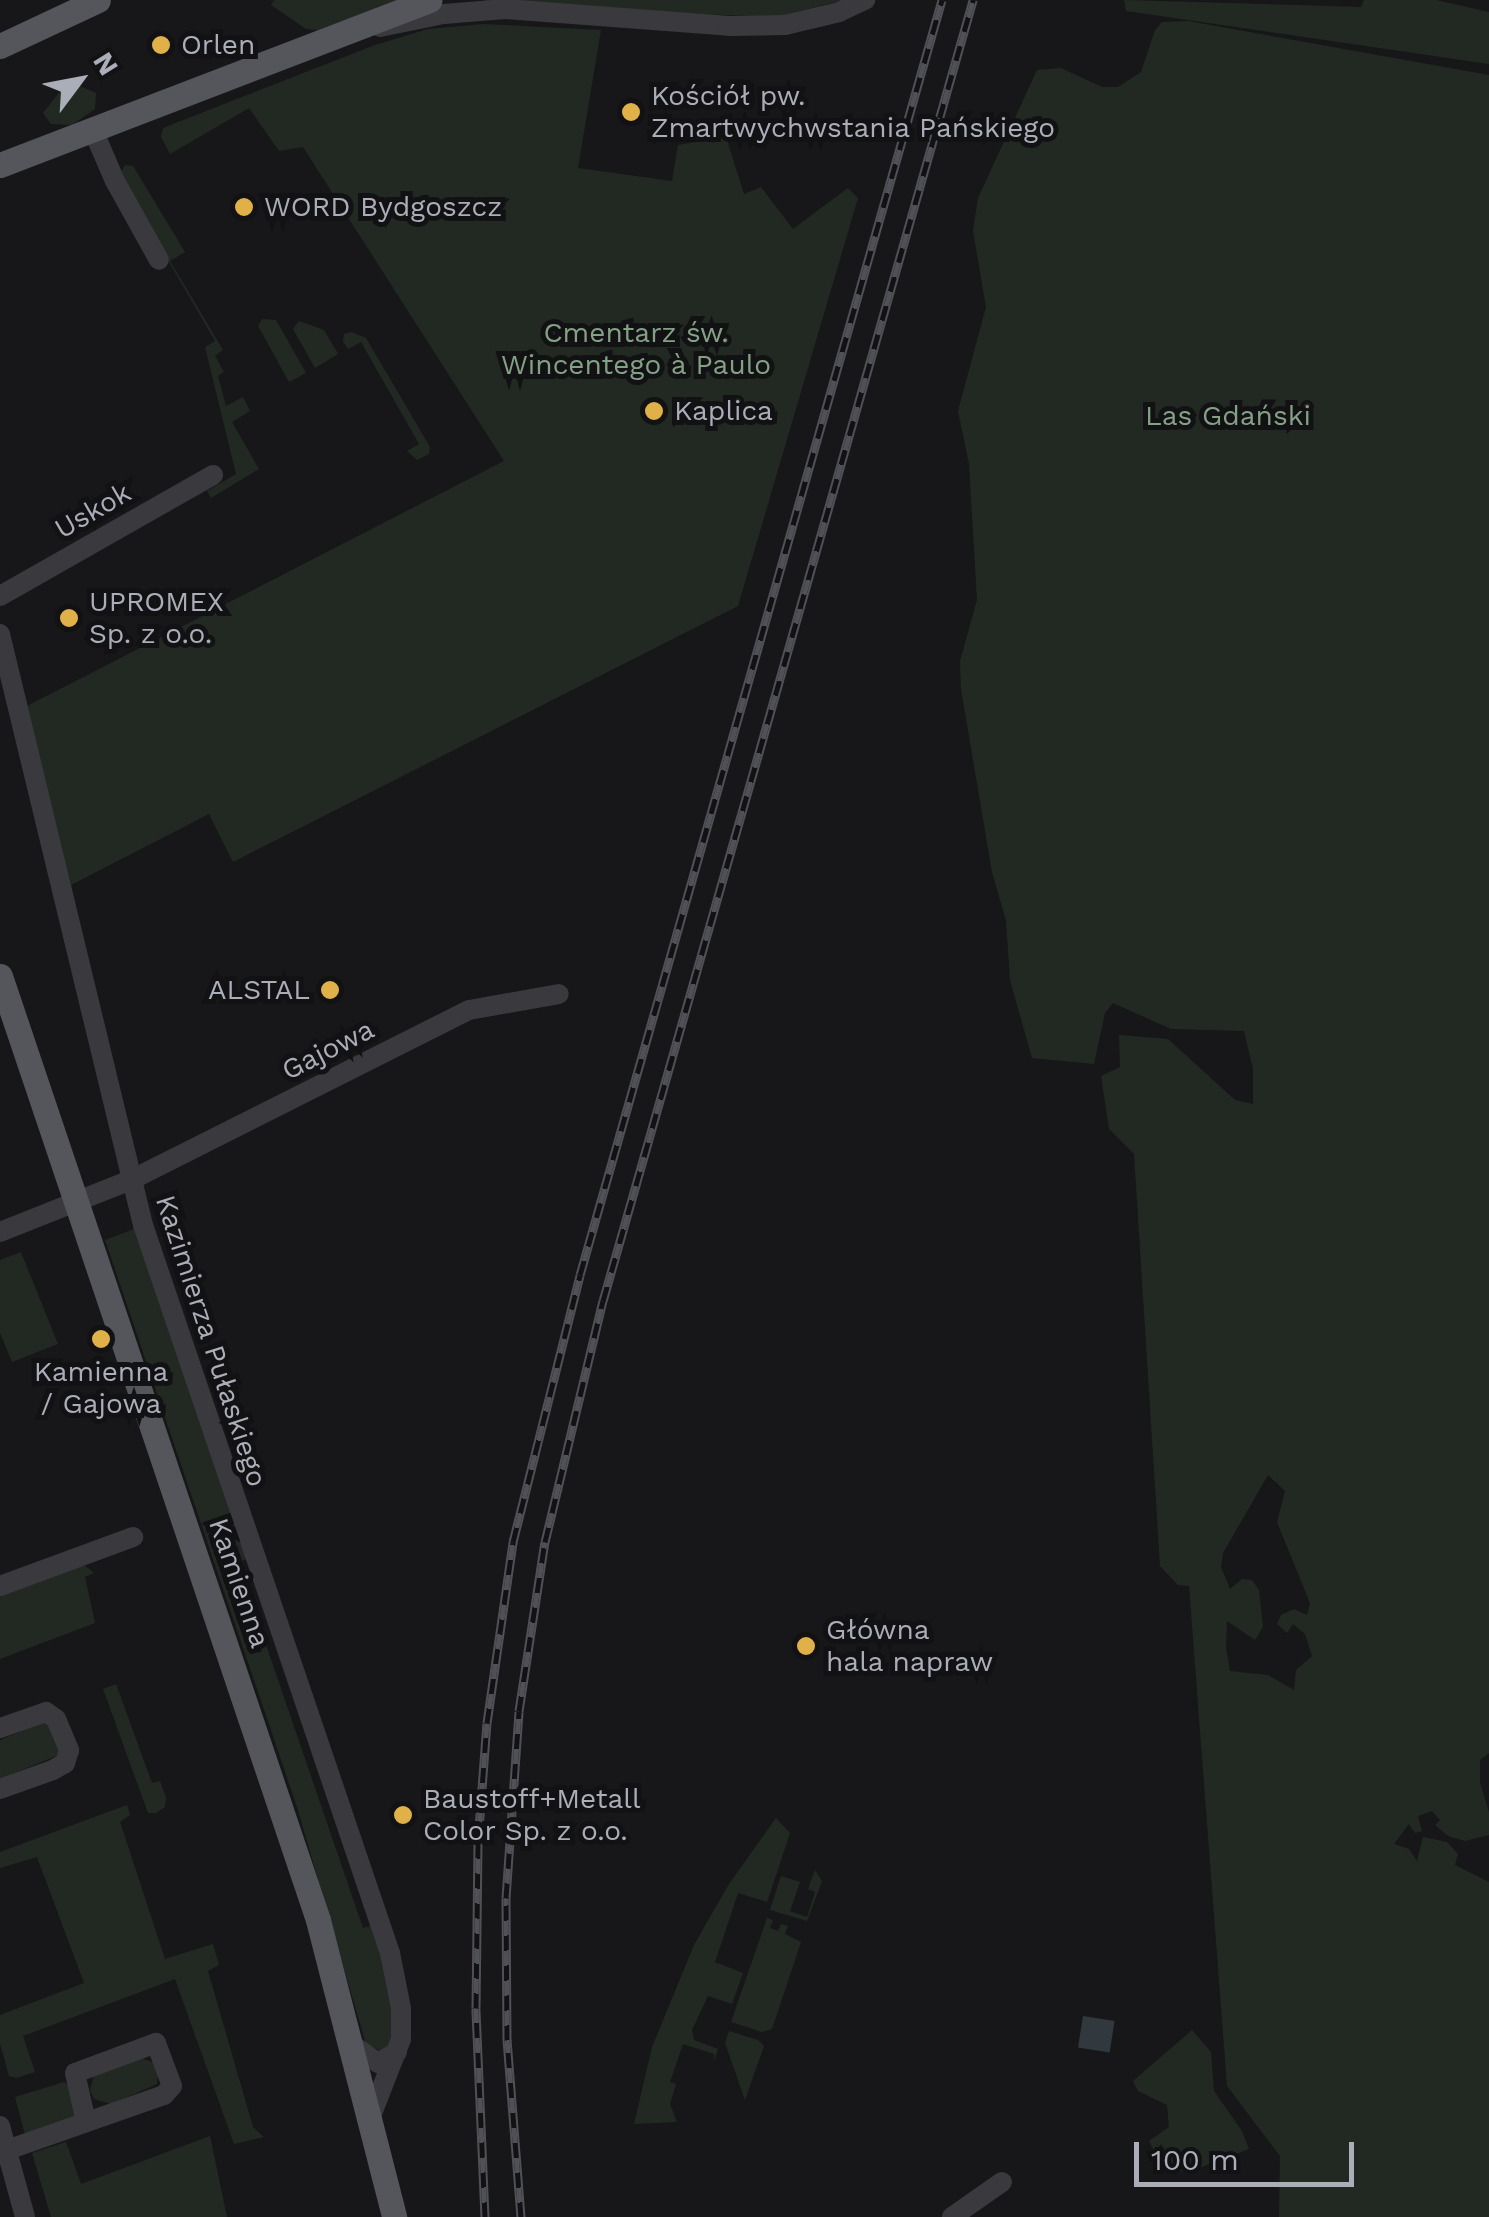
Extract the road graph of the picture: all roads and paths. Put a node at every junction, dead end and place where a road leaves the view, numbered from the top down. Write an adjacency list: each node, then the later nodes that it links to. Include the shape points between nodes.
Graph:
1 (89, 0): 5 (street)
2 (98, 0): 5 (main road)
3 (429, 0): 6 (main road)
4 (865, 0): 6 (street, via 812,20 741,26 505,10)
5 (64, 13): 7 (main road)
6 (354, 32): 8 (main road)
7 (0, 46)
8 (93, 130): 9 (main road); 10 (street)
9 (0, 165)
10 (159, 260)
11 (213, 475): 12 (street, Uskok)
12 (0, 596)
13 (0, 634): 16 (street, Kazimierza Pułaskiego)
14 (0, 976): 17 (main road, Kamienna)
15 (559, 994): 16 (street, Gajowa, via 469,1010)
16 (131, 1180): 17 (street, Gajowa); 24 (street, Kazimierza Pułaskiego, via 203,1412 390,1953 403,2023)
17 (80, 1203): 18 (street); 23 (main road, Kamienna, via 288,1826)
18 (0, 1232)
19 (133, 1537): 20 (street)
20 (0, 1586)
21 (0, 1728): 22 (street, via 46,1712 69,1750 53,1770)
22 (0, 1788)
23 (354, 2046): 24 (street, via 378,2062); 25 (main road, Kamienna)
24 (397, 2052): 25 (street, Kazimierza Pułaskiego)
25 (371, 2116): 31 (main road, Kamienna)
26 (86, 2122): 26 (street, via 164,2095 172,2086 156,2043 75,2073); 28 (street)
27 (0, 2126): 28 (street)
28 (7, 2150): 30 (street)
29 (1002, 2182): 32 (street)
30 (25, 2217)
31 (394, 2217)
32 (952, 2217)

